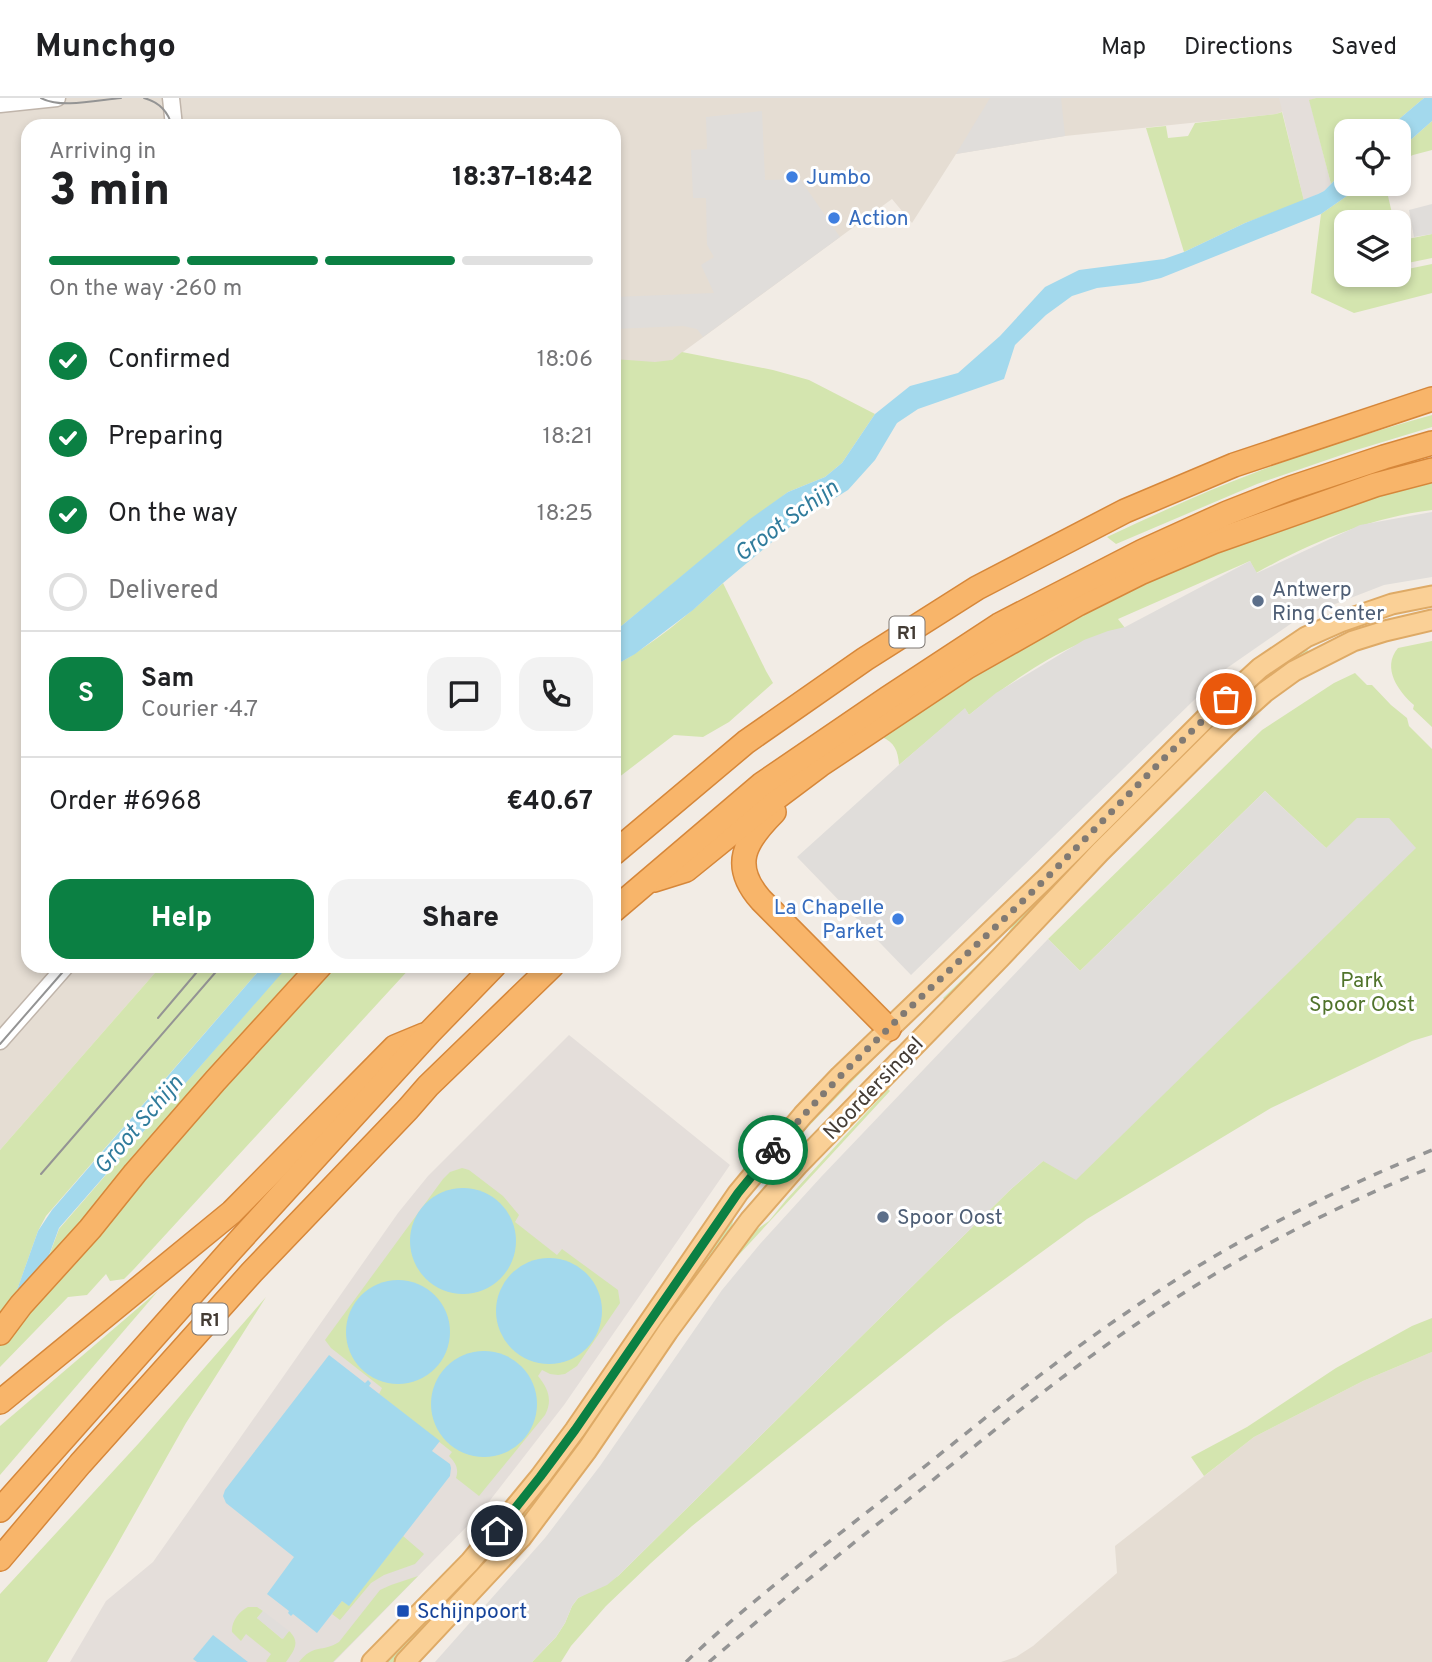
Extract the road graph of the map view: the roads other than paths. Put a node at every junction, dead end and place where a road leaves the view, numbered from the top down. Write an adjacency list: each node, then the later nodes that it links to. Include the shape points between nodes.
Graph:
1 (57, 98): 3 (street)
2 (172, 98): 4 (street)
3 (0, 104)
4 (174, 119)
5 (1432, 399): 11 (highway, R1, via 1234,465 1125,511 977,588 747,742)
6 (1432, 443): 14 (highway, R1, via 1227,513 999,625 762,784)
7 (1432, 470): 10 (highway, via 1315,505 1140,573 967,667)
8 (1432, 596): 20 (main road, Noordersingel, via 1340,622 1306,637 1260,668)
9 (1432, 620): 23 (main road, Noordersingel, via 1353,641 1294,671 1265,692 1134,817)
10 (820, 765): 14 (highway, via 686,870); 20 (highway, via 758,827 746,850 745,878 761,900)
11 (655, 819): 12 (highway, R1); 13 (highway, R1)
12 (621, 833)
13 (621, 847)
14 (645, 883): 15 (highway, R1)
15 (621, 904)
16 (60, 973): 22 (street)
17 (314, 973): 24 (highway, via 206,1091)
18 (487, 973): 21 (highway, R1)
19 (545, 973): 27 (highway, R1, via 428,1086 252,1272)
20 (889, 1029): 23 (main road); 28 (main road, Noordersingel, via 803,1115 738,1193 575,1430 497,1531)
21 (430, 1032): 25 (highway, via 395,1047 232,1212); 26 (highway, R1)
22 (0, 1041)
23 (910, 1049): 29 (main road, Noordersingel, via 750,1220 521,1538)
24 (0, 1333)
25 (0, 1402)
26 (0, 1510)
27 (0, 1559)
28 (372, 1662)
29 (405, 1662)

